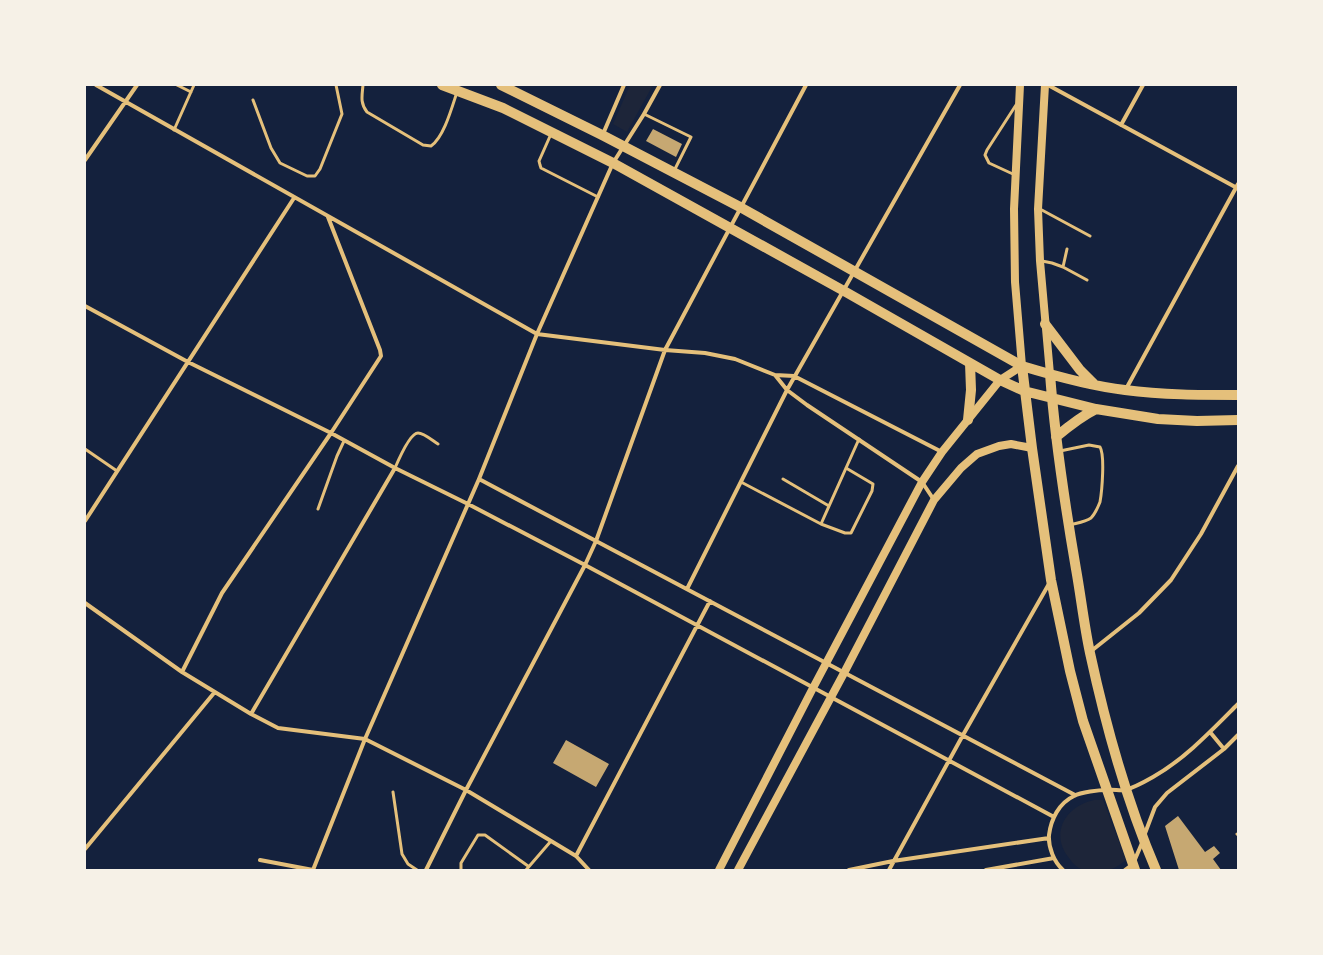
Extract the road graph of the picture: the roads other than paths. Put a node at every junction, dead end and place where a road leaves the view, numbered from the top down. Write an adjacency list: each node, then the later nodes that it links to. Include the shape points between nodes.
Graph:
1 (96, 85): 21 (street)
2 (137, 85): 21 (street)
3 (178, 85): 18 (lane)
4 (194, 85): 18 (lane)
5 (336, 85): 19 (lane, via 342,114 315,176 306,176 280,163 271,148)
6 (363, 85): 17 (lane, via 362,106 367,112 423,145 431,146 437,142)
7 (442, 85): 17 (main road)
8 (501, 85): 16 (main road)
9 (624, 85): 26 (street)
10 (660, 85): 22 (street)
11 (806, 85): 35 (street)
12 (960, 85): 43 (street)
13 (1020, 85): 20 (main road)
14 (1046, 85): 23 (street); 36 (main road)
15 (1143, 85): 23 (street)
16 (515, 88): 26 (main road)
17 (458, 90): 25 (main road, via 503,108)
18 (191, 92): 24 (lane)
19 (253, 100)
20 (1019, 101): 31 (main road); 31 (lane, via 986,155 989,163)
21 (126, 102): 24 (street); 28 (street)
22 (644, 114): 27 (street); 30 (lane, via 691,137)
23 (1121, 125): 32 (street)
24 (174, 130): 34 (street)
25 (552, 133): 29 (main road); 33 (lane, via 539,161 542,168)
26 (602, 135): 27 (main road)
27 (624, 146): 29 (street); 30 (main road)
28 (85, 160)
29 (613, 163): 33 (street); 38 (main road)
30 (673, 173): 35 (main road)
31 (1015, 175): 52 (main road, via 1015,282)
32 (1237, 186): 59 (street)
33 (598, 197): 48 (street)
34 (294, 198): 37 (street); 50 (street)
35 (740, 208): 38 (street); 43 (main road)
36 (1038, 208): 39 (lane); 41 (main road)
37 (328, 217): 48 (street); 66 (street, via 381,356)
38 (730, 227): 45 (main road); 49 (street)
39 (1090, 236)
40 (1067, 249): 42 (lane)
41 (1040, 261): 42 (lane); 47 (main road)
42 (1063, 267): 44 (lane)
43 (855, 271): 45 (street); 52 (main road)
44 (1087, 280)
45 (844, 291): 51 (main road); 55 (street)
46 (85, 306): 50 (street)
47 (1045, 324): 53 (main road); 57 (main road, via 1076,365)
48 (537, 334): 49 (street); 79 (street)
49 (665, 350): 54 (street, via 705,353 735,359); 90 (street)
50 (188, 362): 66 (street); 78 (street)
51 (970, 363): 56 (main road); 64 (main road, via 972,390)
52 (1022, 366): 53 (main road); 56 (main road); 60 (main road)
53 (1050, 374): 57 (main road); 62 (main road)
54 (776, 375): 55 (street); 58 (street)
55 (794, 376): 58 (street); 73 (street)
56 (1000, 380): 60 (main road); 64 (main road)
57 (1095, 385): 59 (main road)
58 (787, 390): 69 (street); 81 (street)
59 (1125, 390): 61 (main road)
60 (1024, 391): 62 (main road); 71 (main road)
61 (1238, 395)
62 (1052, 399): 63 (main road); 67 (main road)
63 (1096, 409): 65 (main road, via 1158,418 1197,421); 67 (main road, via 1082,416)
64 (968, 420): 73 (main road)
65 (1238, 420)
66 (331, 433): 68 (street); 99 (street, via 222,593)
67 (1056, 437): 74 (main road)
68 (344, 440): 76 (street); 86 (lane)
69 (859, 440): 77 (lane); 82 (street)
70 (438, 444): 76 (lane, via 421,434 413,434)
71 (1032, 448): 83 (main road, via 1011,444 977,454 961,468); 92 (main road)
72 (85, 449): 78 (lane)
73 (942, 452): 82 (main road)
74 (1058, 452): 89 (main road); 89 (lane, via 1089,445 1100,446 1102,450 1100,500 1097,510 1087,520)
75 (1238, 466): 97 (street, via 1201,534 1171,580 1139,613)
76 (395, 468): 84 (street); 105 (street)
77 (846, 468): 85 (lane); 88 (lane, via 873,484 872,491 851,533)
78 (117, 471): 87 (street)
79 (479, 479): 84 (street); 90 (street)
80 (783, 479): 85 (lane)
81 (741, 482): 88 (lane); 93 (street)
82 (922, 482): 83 (street); 98 (main road)
83 (934, 500): 100 (main road)
84 (468, 504): 91 (street); 109 (street)
85 (829, 506): 88 (lane)
86 (318, 509)
87 (85, 521)
88 (821, 524)
89 (1069, 525): 97 (main road)
90 (596, 541): 91 (street); 93 (street)
91 (585, 565): 96 (street); 112 (street)
92 (1051, 580): 107 (street); 113 (main road, via 1083,721)
93 (687, 589): 94 (street)
94 (710, 601): 96 (street); 98 (street)
95 (85, 603): 99 (street)
96 (698, 626): 101 (street); 122 (street)
97 (1090, 652): 114 (main road, via 1104,714)
98 (826, 663): 100 (street); 101 (main road)
99 (182, 672): 102 (street)
100 (844, 673): 103 (main road); 107 (street)
101 (813, 688): 103 (street); 134 (main road)
102 (214, 693): 105 (street); 121 (street)
103 (830, 697): 111 (street); 135 (main road)
104 (1238, 704): 106 (street)
105 (251, 714): 109 (street, via 278,728)
106 (1210, 732): 110 (street); 114 (street, via 1165,769)
107 (963, 735): 111 (street); 116 (street)
108 (1238, 736): 110 (street)
109 (365, 739): 112 (street); 128 (street)
110 (1224, 749): 119 (street, via 1163,798 1155,807)
111 (950, 761): 117 (street); 125 (street)
112 (466, 790): 120 (street); 130 (street)
113 (1106, 790): 114 (street); 116 (street); 127 (main road)
114 (1126, 790): 119 (main road)
115 (393, 792): 129 (lane, via 402,854 408,864)
116 (1075, 795): 117 (street, via 1061,806)
117 (1054, 817): 118 (street)
118 (1049, 838): 123 (street); 125 (street)
119 (1143, 840): 127 (street); 140 (main road)
120 (551, 841): 122 (street); 126 (lane)
121 (85, 849)
122 (576, 856): 133 (street)
123 (1054, 858): 138 (street); 139 (street)
124 (260, 860): 128 (street)
125 (893, 861): 136 (street); 137 (street)
126 (528, 866): 131 (lane, via 481,835 462,863); 132 (lane)
127 (1131, 868)
128 (313, 870)
129 (417, 870)
130 (426, 870)
131 (461, 870)
132 (526, 870)
133 (589, 870)
134 (720, 870)
135 (738, 870)
136 (849, 870)
137 (889, 870)
138 (986, 870)
139 (1064, 870)
140 (1156, 870)

